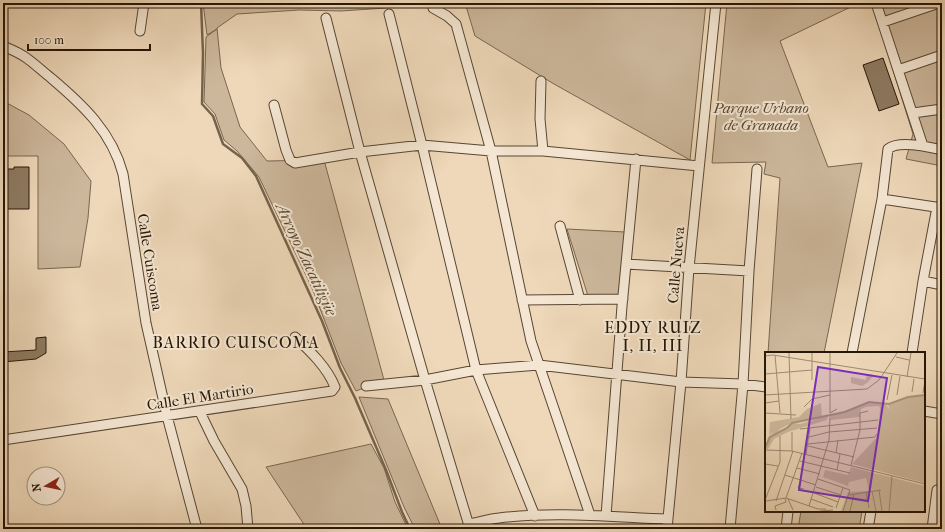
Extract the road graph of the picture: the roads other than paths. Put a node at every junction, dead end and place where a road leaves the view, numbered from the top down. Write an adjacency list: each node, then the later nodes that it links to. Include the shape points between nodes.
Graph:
1 (144, 3): 9 (street)
2 (716, 3): 24 (street, Calle Nueva)
3 (876, 3): 8 (street)
4 (939, 3): 8 (street)
5 (433, 8): 20 (street, via 456,24)
6 (388, 14): 17 (street)
7 (326, 18): 22 (street)
8 (883, 22): 12 (street)
9 (140, 31)
10 (3, 46): 51 (street, Calle Cuiscoma, via 25,56 92,116 119,159 146,323)
11 (942, 55): 12 (street)
12 (898, 70): 16 (street)
13 (542, 81): 21 (street, via 540,119)
14 (274, 104): 22 (street, via 286,150 290,160 295,163)
15 (942, 109): 16 (street)
16 (913, 113): 18 (street)
17 (422, 145): 20 (street); 22 (street); 41 (street)
18 (923, 146): 19 (street); 26 (street, via 888,149)
19 (942, 150)
20 (491, 151): 21 (street); 35 (street)
21 (543, 151): 23 (street)
22 (360, 152): 43 (street)
23 (636, 159): 24 (street); 29 (street)
24 (699, 166): 30 (street, Calle Nueva)
25 (757, 169): 31 (street)
26 (882, 200): 27 (street); 38 (street)
27 (940, 207): 32 (street)
28 (560, 226): 36 (street)
29 (626, 264): 30 (street); 34 (street)
30 (688, 268): 31 (street); 44 (street, Calle Nueva)
31 (749, 271): 45 (street)
32 (923, 281): 33 (street); 39 (street)
33 (942, 285)
34 (623, 299): 36 (street); 42 (street)
35 (522, 300): 36 (street); 40 (street, via 530,341)
36 (580, 300)
37 (294, 337): 49 (street, Calle El Martirio, via 312,352 331,378 335,387 332,391)
38 (852, 352)
39 (912, 352)
40 (539, 365): 41 (street); 42 (street); 57 (street)
41 (476, 370): 43 (street); 56 (street)
42 (617, 375): 44 (street); 58 (street)
43 (425, 380): 46 (street); 60 (street)
44 (681, 382): 45 (street); 59 (street, Calle Nueva)
45 (742, 384): 47 (street); 63 (street)
46 (366, 386)
47 (765, 387)
48 (925, 411): 50 (street)
49 (200, 412): 51 (street, Calle El Martirio); 62 (street, via 242,489)
50 (942, 414)
51 (167, 416): 52 (street, Calle El Martirio); 61 (street, Calle Cuiscoma)
52 (3, 440)
53 (937, 490): 66 (street)
54 (788, 512): 64 (street)
55 (871, 512): 65 (street)
56 (535, 516): 57 (street); 60 (street, via 499,518)
57 (590, 516): 58 (street)
58 (606, 516): 59 (street)
59 (668, 524)
60 (469, 526)
61 (197, 529)
62 (248, 529)
63 (730, 529)
64 (786, 529)
65 (868, 529)
66 (932, 529)

